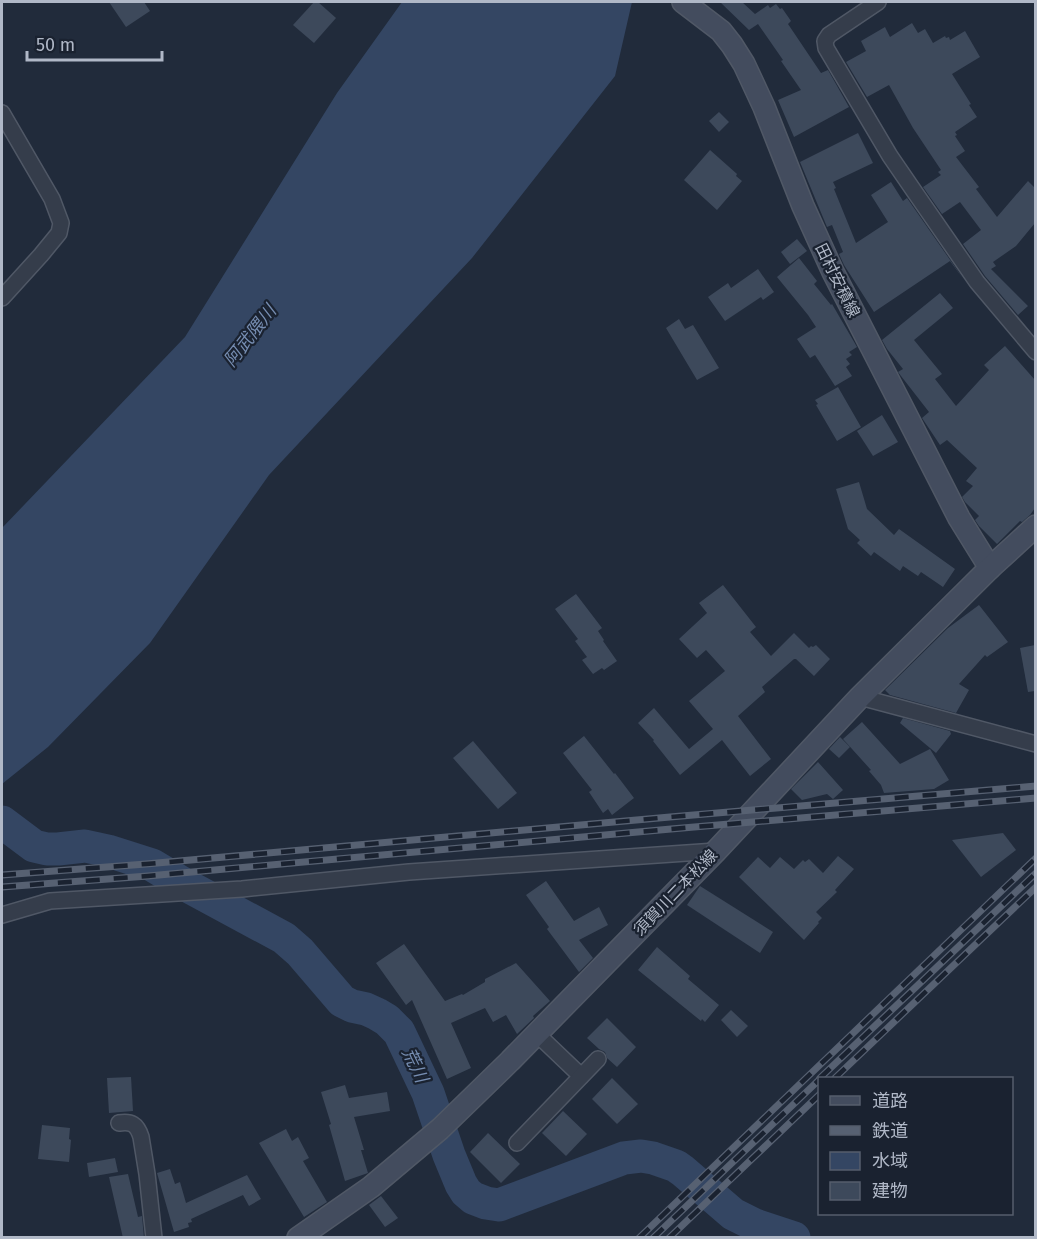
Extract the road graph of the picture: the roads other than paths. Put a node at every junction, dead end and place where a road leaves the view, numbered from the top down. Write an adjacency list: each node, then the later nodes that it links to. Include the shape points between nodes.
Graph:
1 (683, 2): 7 (main road, 田村安積線, via 721,31 744,64 833,272 959,518)
2 (878, 2): 5 (street, via 829,35 826,48 890,156 977,282)
3 (2, 113): 4 (street, via 52,199 61,223 59,233)
4 (2, 298)
5 (1035, 352)
6 (1035, 526): 7 (main road, 須賀川二本松線)
7 (990, 568): 8 (main road, 須賀川二本松線)
8 (860, 697): 9 (street); 10 (main road, 須賀川二本松線)
9 (1035, 744)
10 (716, 851): 11 (street, via 50,901); 12 (main road, 須賀川二本松線)
11 (2, 915)
12 (537, 1034): 14 (street); 18 (main road, 須賀川二本松線, via 440,1129 371,1187)
13 (598, 1059): 14 (street)
14 (581, 1076): 16 (street)
15 (119, 1123): 17 (street, via 135,1125 141,1137)
16 (517, 1143)
17 (154, 1238)
18 (298, 1238)

